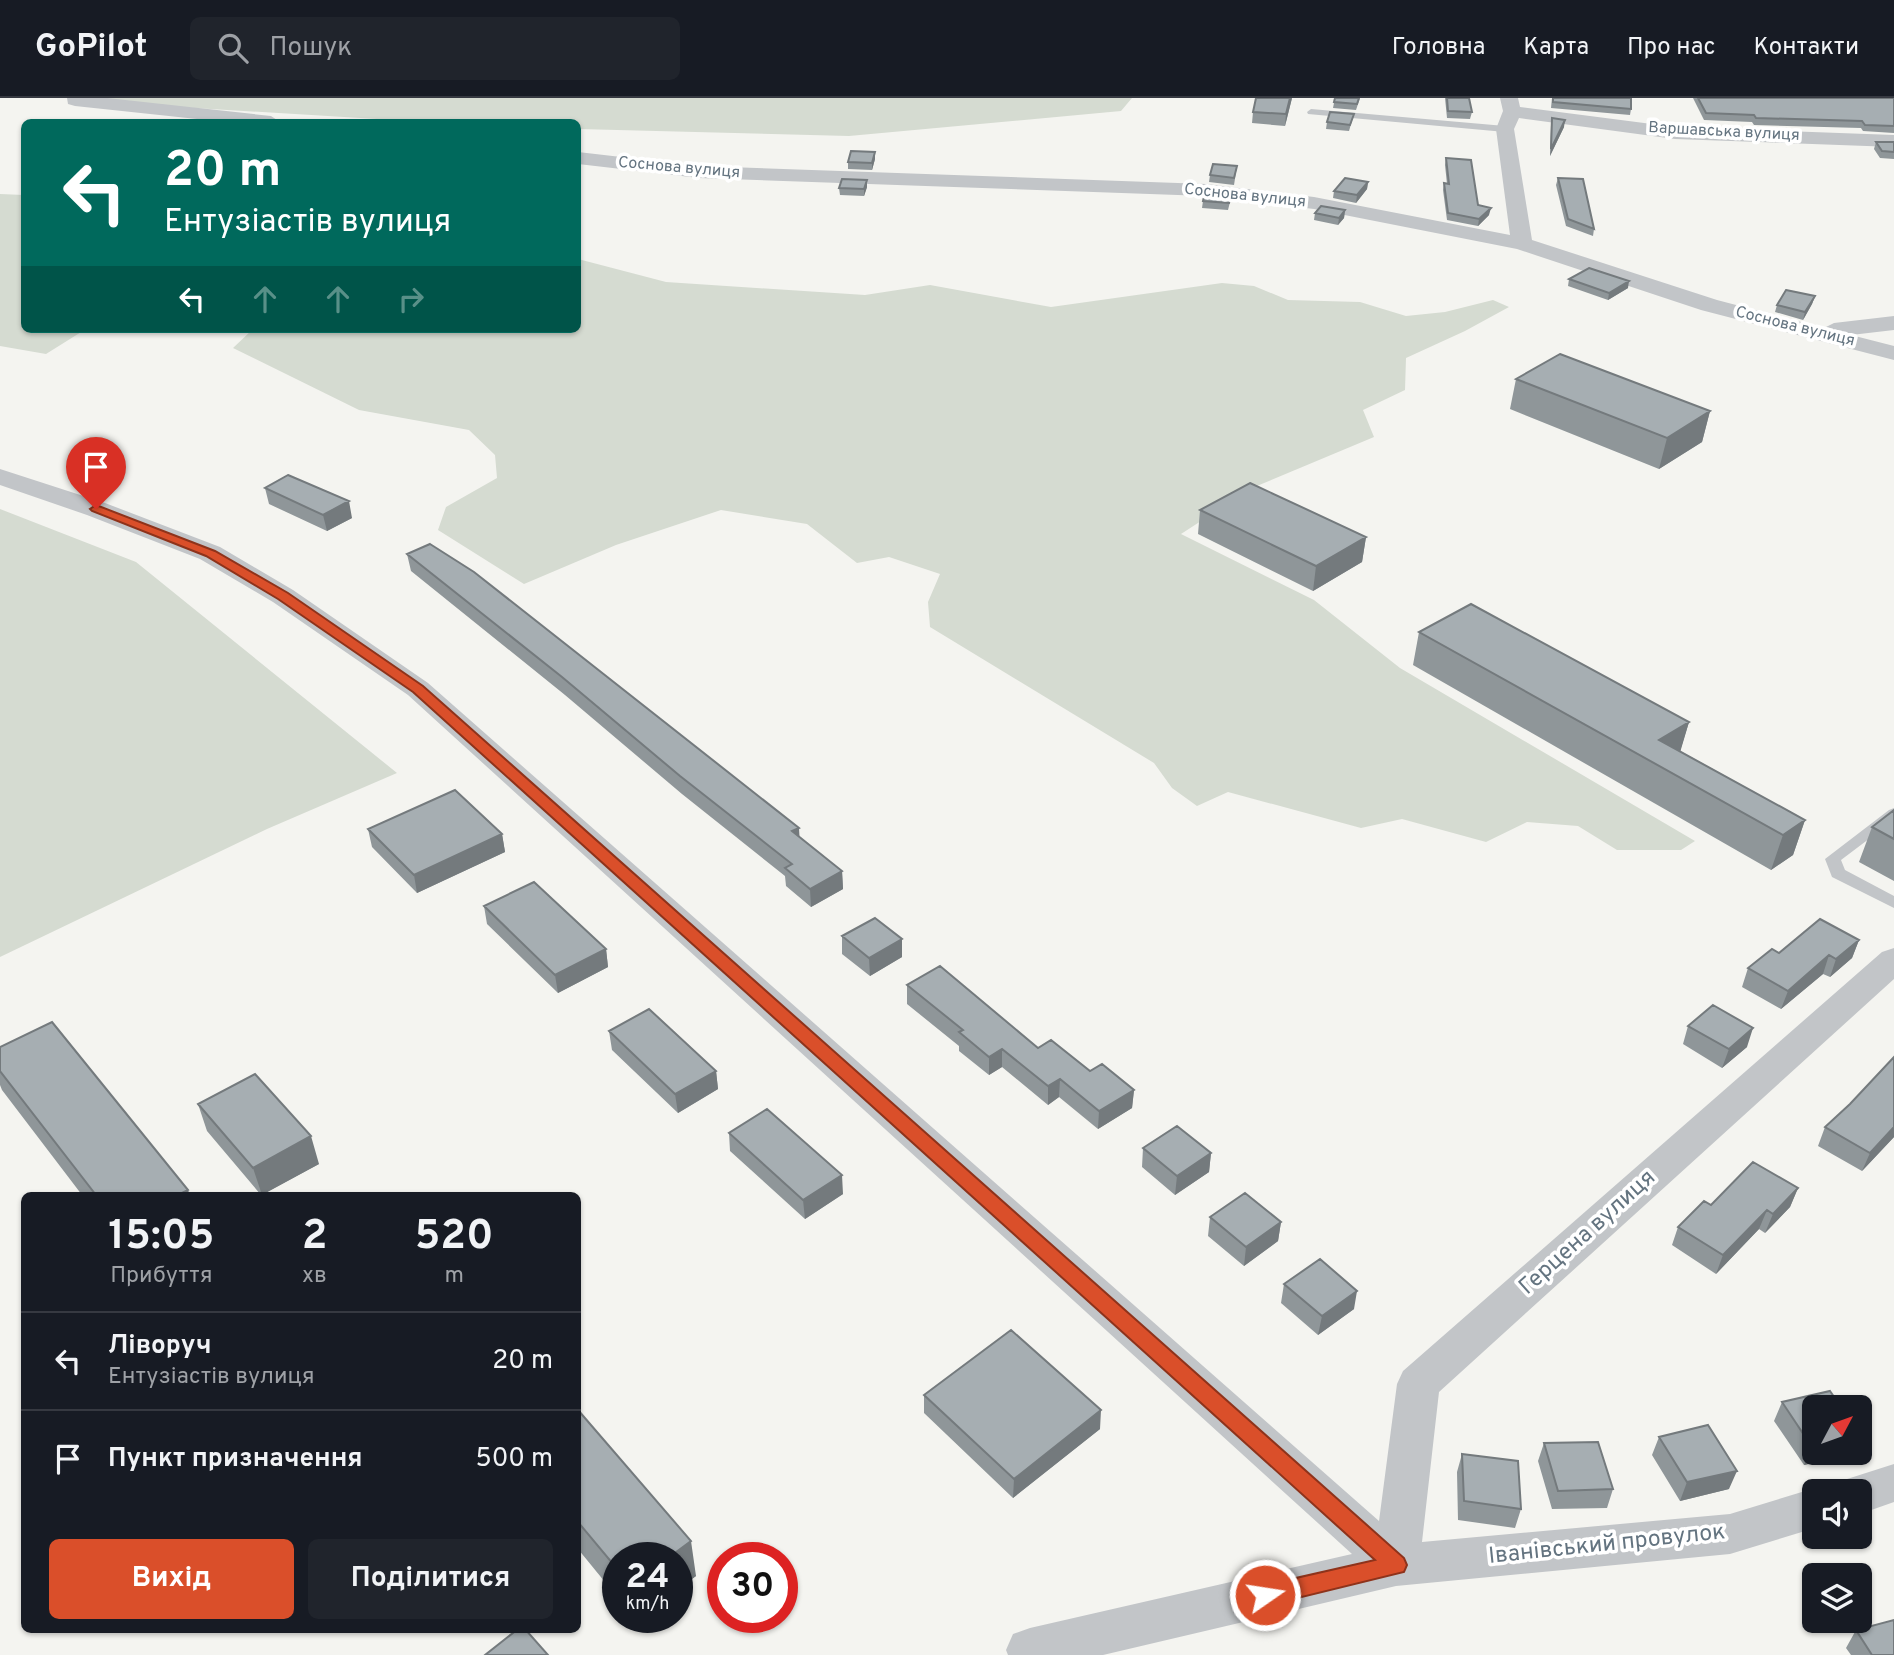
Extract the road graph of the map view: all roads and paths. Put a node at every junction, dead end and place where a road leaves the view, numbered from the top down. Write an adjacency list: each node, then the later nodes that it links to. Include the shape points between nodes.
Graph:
1 (1307, 99): 3 (lane, via 1311,117)
2 (75, 100): 4 (street)
3 (1508, 113): 5 (street, Варшавська вулиця, via 1675,133); 7 (street)
4 (244, 119)
5 (1894, 141)
6 (581, 158): 7 (street, Соснова вулиця, via 699,172 1206,190 1314,203)
7 (1522, 244): 9 (street, Соснова вулиця, via 1709,305)
8 (1894, 323): 9 (street)
9 (1819, 332): 10 (street, Соснова вулиця)
10 (1894, 353)
11 (0, 477): 18 (street, via 210,554 283,596 418,689)
12 (1894, 813): 13 (lane, via 1833,859 1838,873)
13 (1894, 903)
14 (1894, 960): 18 (street, Герцена вулиця, via 1418,1384)
15 (1894, 1483): 16 (street)
16 (1872, 1490)
17 (1802, 1512): 18 (street, Іванівський провулок, via 1730,1534)
18 (1396, 1565): 19 (street, Іванівський провулок)
19 (1029, 1653)

